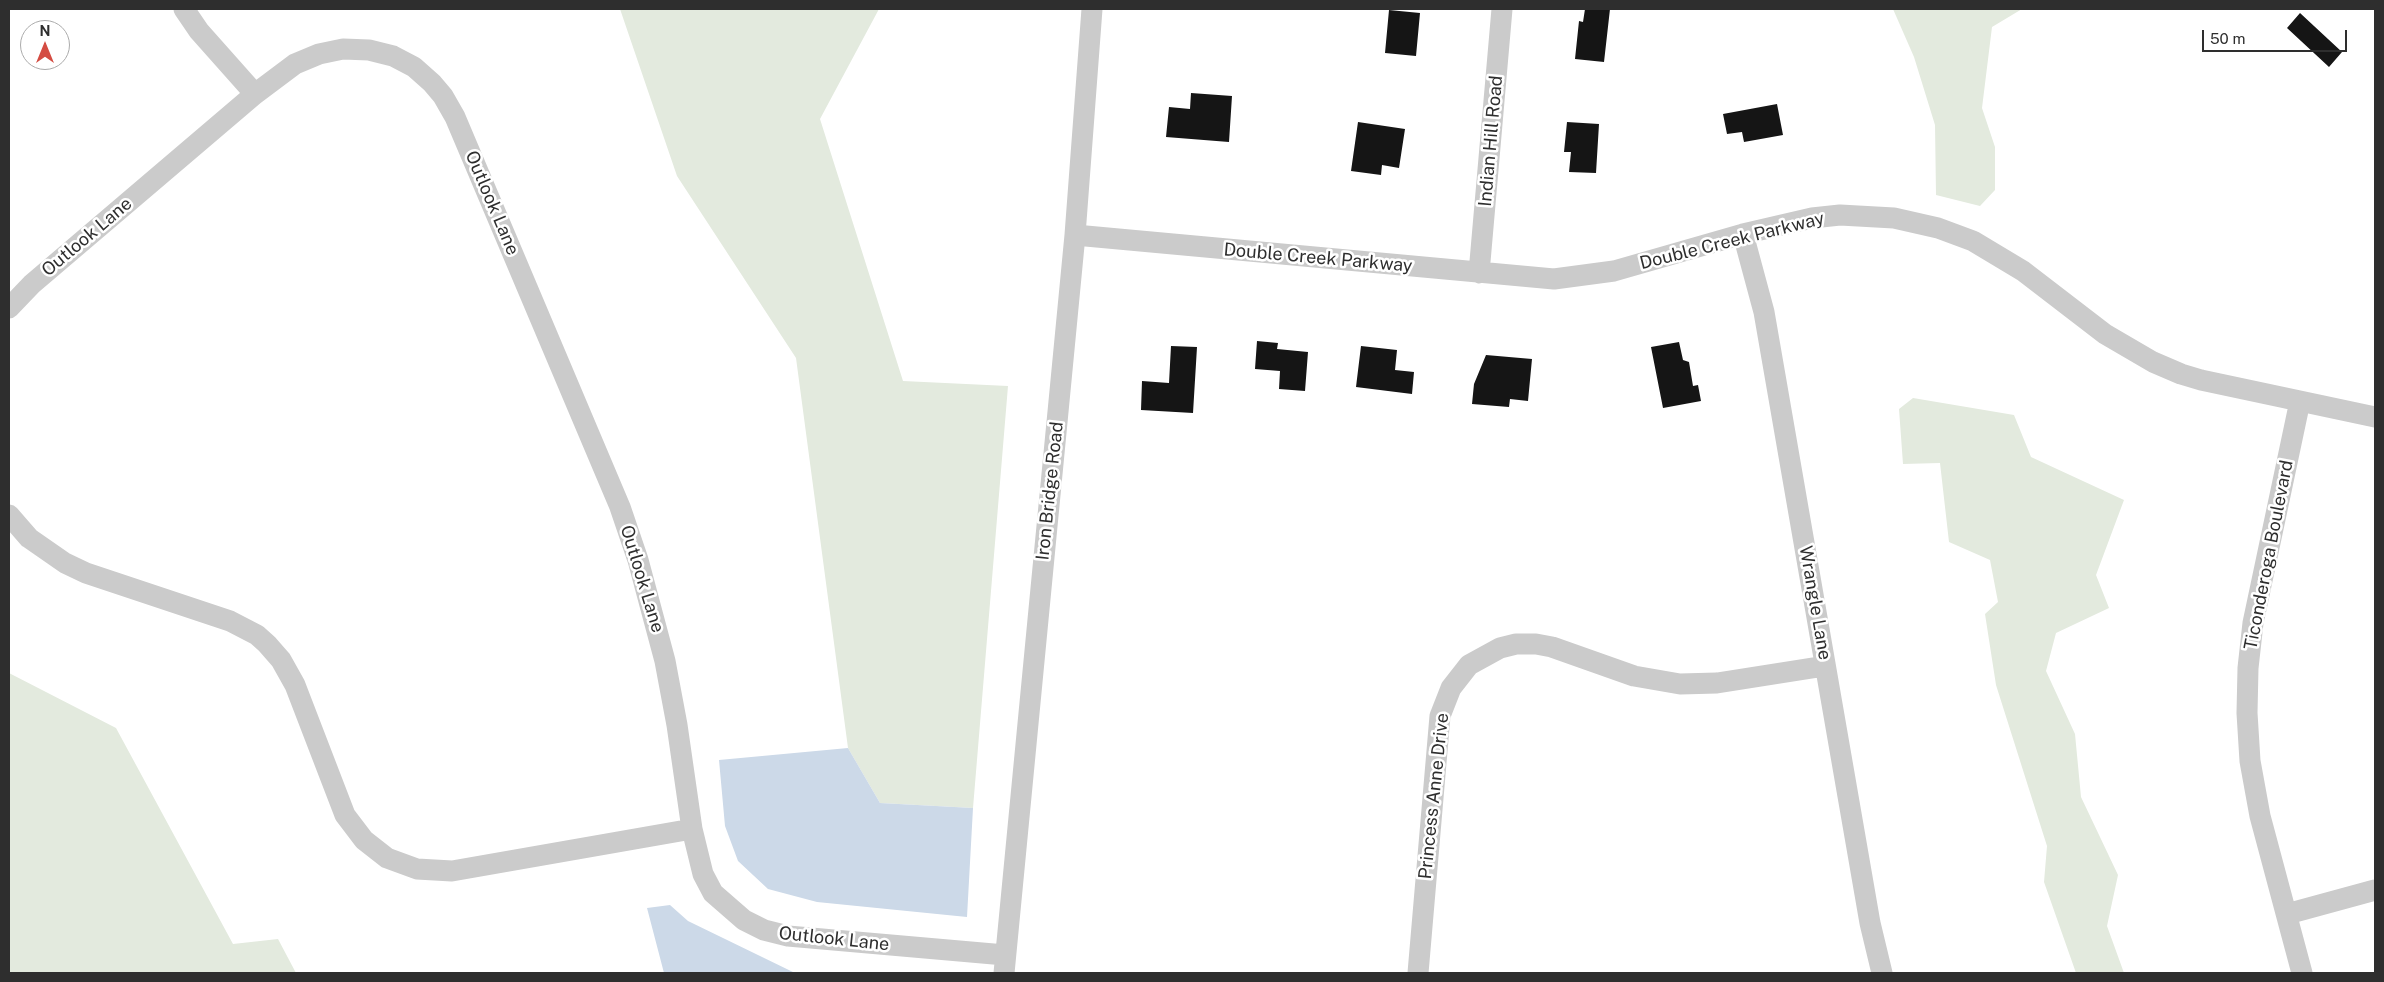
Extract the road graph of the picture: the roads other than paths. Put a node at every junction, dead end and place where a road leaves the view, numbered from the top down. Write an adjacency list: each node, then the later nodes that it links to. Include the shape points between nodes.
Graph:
1 (184, 9): 4 (street, via 199,31)
2 (1092, 9): 6 (street, Iron Bridge Road)
3 (1502, 9): 7 (street, Indian Hill Road)
4 (255, 94): 8 (street, Outlook Lane, via 32,284); 13 (street, Outlook Lane, via 295,64 343,49 369,50 392,56 414,67 444,96 589,429 638,560 666,661)
5 (1743, 234): 7 (street, Double Creek Parkway, via 1582,276 1554,279); 9 (street, Double Creek Parkway, via 1840,215 1894,218 1938,228 1973,241 2003,258 2105,334 2153,362 2201,380); 12 (street, Wrangle Lane, via 1764,312)
6 (1075, 235): 7 (street, Double Creek Parkway); 16 (street, Iron Bridge Road)
7 (1479, 273)
8 (9, 308)
9 (2300, 402): 10 (street, Double Creek Parkway); 15 (street, Ticonderoga Boulevard, via 2253,623 2248,668 2250,761 2260,816)
10 (2375, 417)
11 (9, 515): 13 (street, via 34,542 65,563 230,622 257,635 267,644 281,660 295,685 345,815 364,840 387,858 416,869 452,871)
12 (1825, 666): 17 (street, Princess Anne Drive, via 1717,683 1680,684 1634,676 1536,644 1500,648 1469,665 1451,688 1440,716); 18 (street, Wrangle Lane, via 1870,923)
13 (692, 829): 16 (street, Outlook Lane, via 703,874 713,893 744,920 764,930)
14 (2375, 890): 15 (street)
15 (2287, 914): 19 (street, Ticonderoga Boulevard)
16 (1004, 964)
17 (1418, 973)
18 (1882, 973)
19 (2302, 973)

